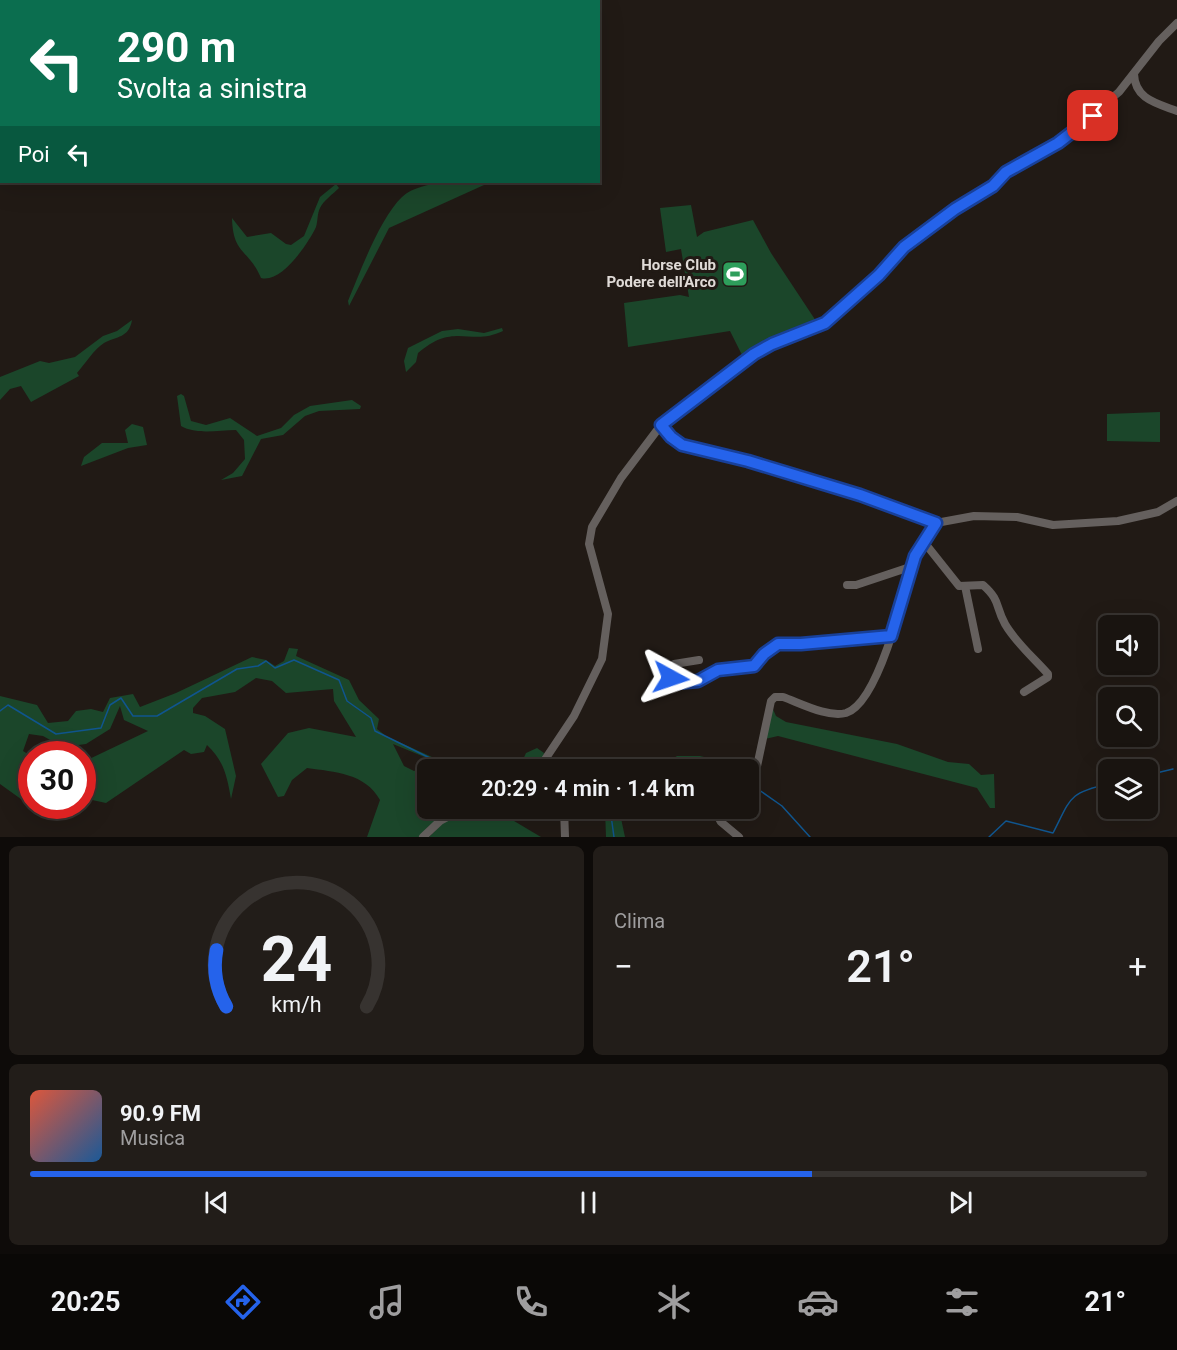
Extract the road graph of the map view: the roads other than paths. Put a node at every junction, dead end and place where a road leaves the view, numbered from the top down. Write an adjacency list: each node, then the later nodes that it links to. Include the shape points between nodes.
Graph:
1 (1177, 23): 2 (street)
2 (1134, 74): 3 (street, via 1134,86 1140,95); 4 (street, via 1119,92 1058,143 1006,172 993,186 904,247 825,323 754,354)
3 (1177, 111)
4 (661, 425): 6 (street, via 682,445 860,495); 15 (street, via 621,478 592,527 590,544 608,614 602,659 574,716)
5 (1177, 501): 6 (street, via 1158,512 1118,521 1053,525 1017,517 974,516)
6 (936, 523): 7 (street)
7 (924, 542): 8 (street); 10 (street, via 959,586)
8 (910, 567): 9 (street); 11 (street)
9 (847, 585)
10 (965, 586): 12 (street); 14 (street, via 982,585 989,590 998,600 1004,622 1013,635 1048,674)
11 (891, 636): 13 (street, via 778,644 754,666 718,670 687,684 675,683 671,678 674,664); 16 (street, via 871,686 855,707 845,713 775,697)
12 (978, 649)
13 (699, 660)
14 (1024, 692)
15 (545, 759)
16 (759, 759)
17 (444, 819): 20 (street)
18 (564, 819): 21 (street)
19 (719, 819): 22 (street)
20 (423, 837)
21 (565, 837)
22 (739, 837)

